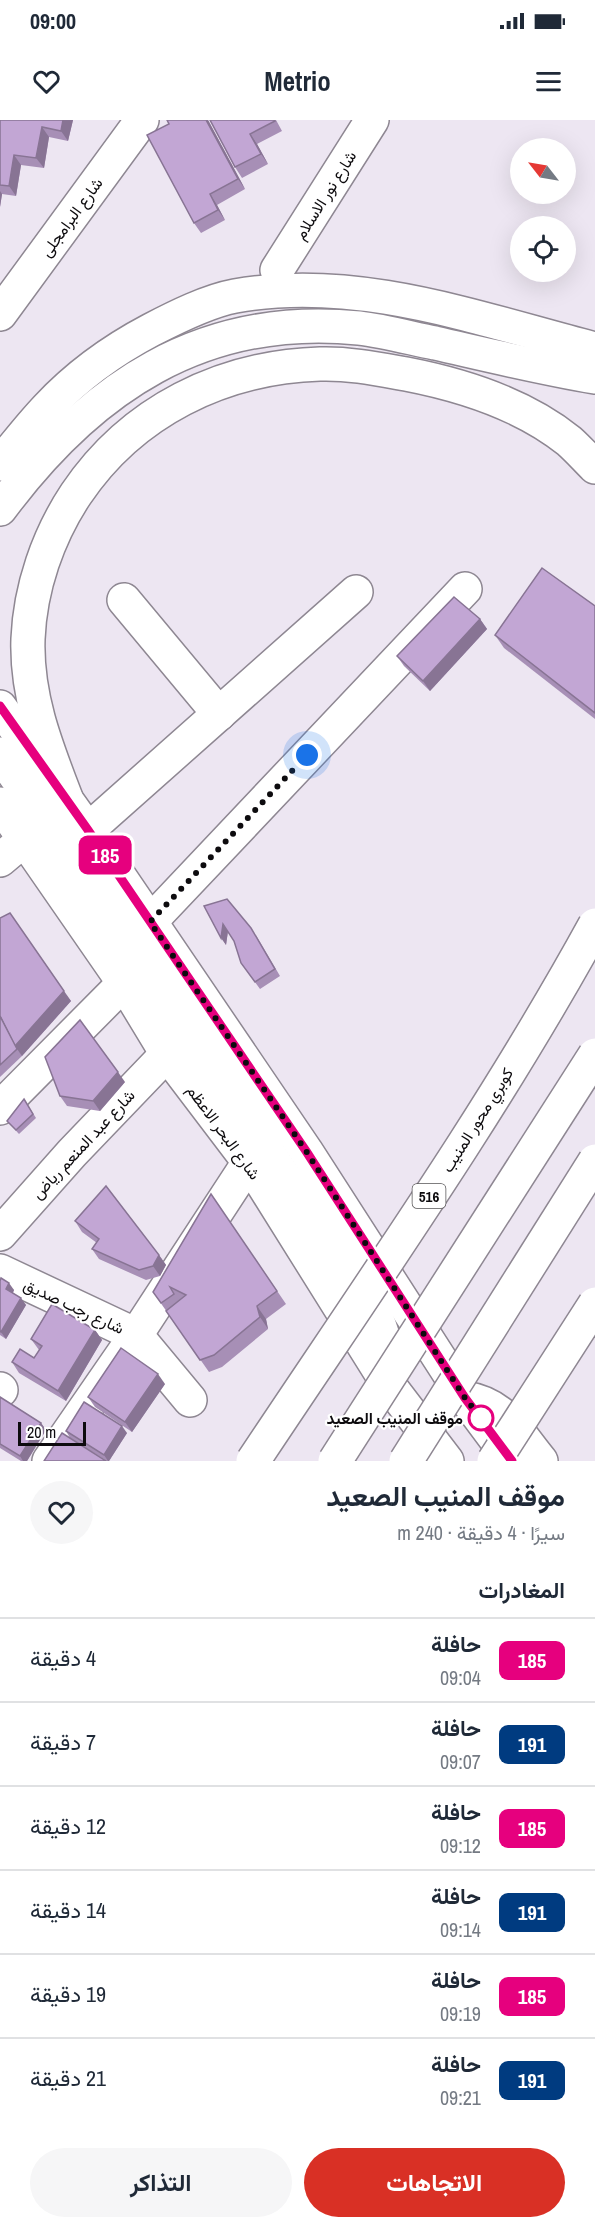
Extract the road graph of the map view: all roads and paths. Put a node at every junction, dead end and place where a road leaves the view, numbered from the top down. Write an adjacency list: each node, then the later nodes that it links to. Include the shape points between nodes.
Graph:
1 (142, 120): 4 (main road, شارع البرامجلى)
2 (372, 120): 3 (main road, شارع نور الاسلام)
3 (278, 270)
4 (0, 314)
5 (595, 348): 7 (main road, via 460,312 345,292 289,289 233,296 178,316 126,343 47,407)
6 (595, 377): 9 (main road, via 361,328 270,329 226,338 141,374 103,399 68,429)
7 (0, 464)
8 (595, 467): 17 (main road, via 568,441 526,413 479,393 376,368 321,364 256,372 214,384 164,408 121,441 90,474 65,511 46,551 34,595 28,639 30,684 39,727)
9 (0, 509)
10 (465, 589): 21 (main road)
11 (356, 592): 14 (main road)
12 (124, 600): 14 (main road)
13 (0, 706): 17 (main road)
14 (219, 714): 18 (main road)
15 (0, 754): 16 (main road)
16 (10, 793): 19 (main road, شارع البحر الاعظم); 33 (main road, via 80,868 371,1308 385,1338)
17 (66, 798): 18 (main road)
18 (88, 830): 21 (main road)
19 (25, 839): 20 (main road); 23 (main road, شارع البحر الاعظم)
20 (0, 860)
21 (150, 922): 34 (main road, via 306,1151)
22 (595, 925): 37 (main road, كوبري محور المنيب / 516, bridge, via 472,1130)
23 (124, 983): 24 (main road, شارع البحر الاعظم); 26 (main road)
24 (167, 1054): 28 (main road, شارع البحر الاعظم); 29 (main road, شارع عبد المنعم رياض)
25 (595, 1054): 38 (main road, bridge)
26 (3, 1099)
27 (595, 1161): 39 (main road, bridge)
28 (249, 1162): 32 (main road); 33 (main road, شارع البحر الاعظم)
29 (0, 1234)
30 (0, 1271): 32 (main road, شارع رجب صديق)
31 (595, 1304): 41 (main road, bridge)
32 (136, 1335): 35 (main road, شارع رجب صديق); 36 (main road)
33 (386, 1381): 40 (main road, شارع البحر الاعظم)
34 (465, 1398): 42 (main road); 43 (main road, via 482,1400 496,1408)
35 (190, 1400)
36 (49, 1461)
37 (253, 1461)
38 (335, 1461)
39 (406, 1461)
40 (447, 1461)
41 (494, 1461)
42 (512, 1461)
43 (541, 1461)

